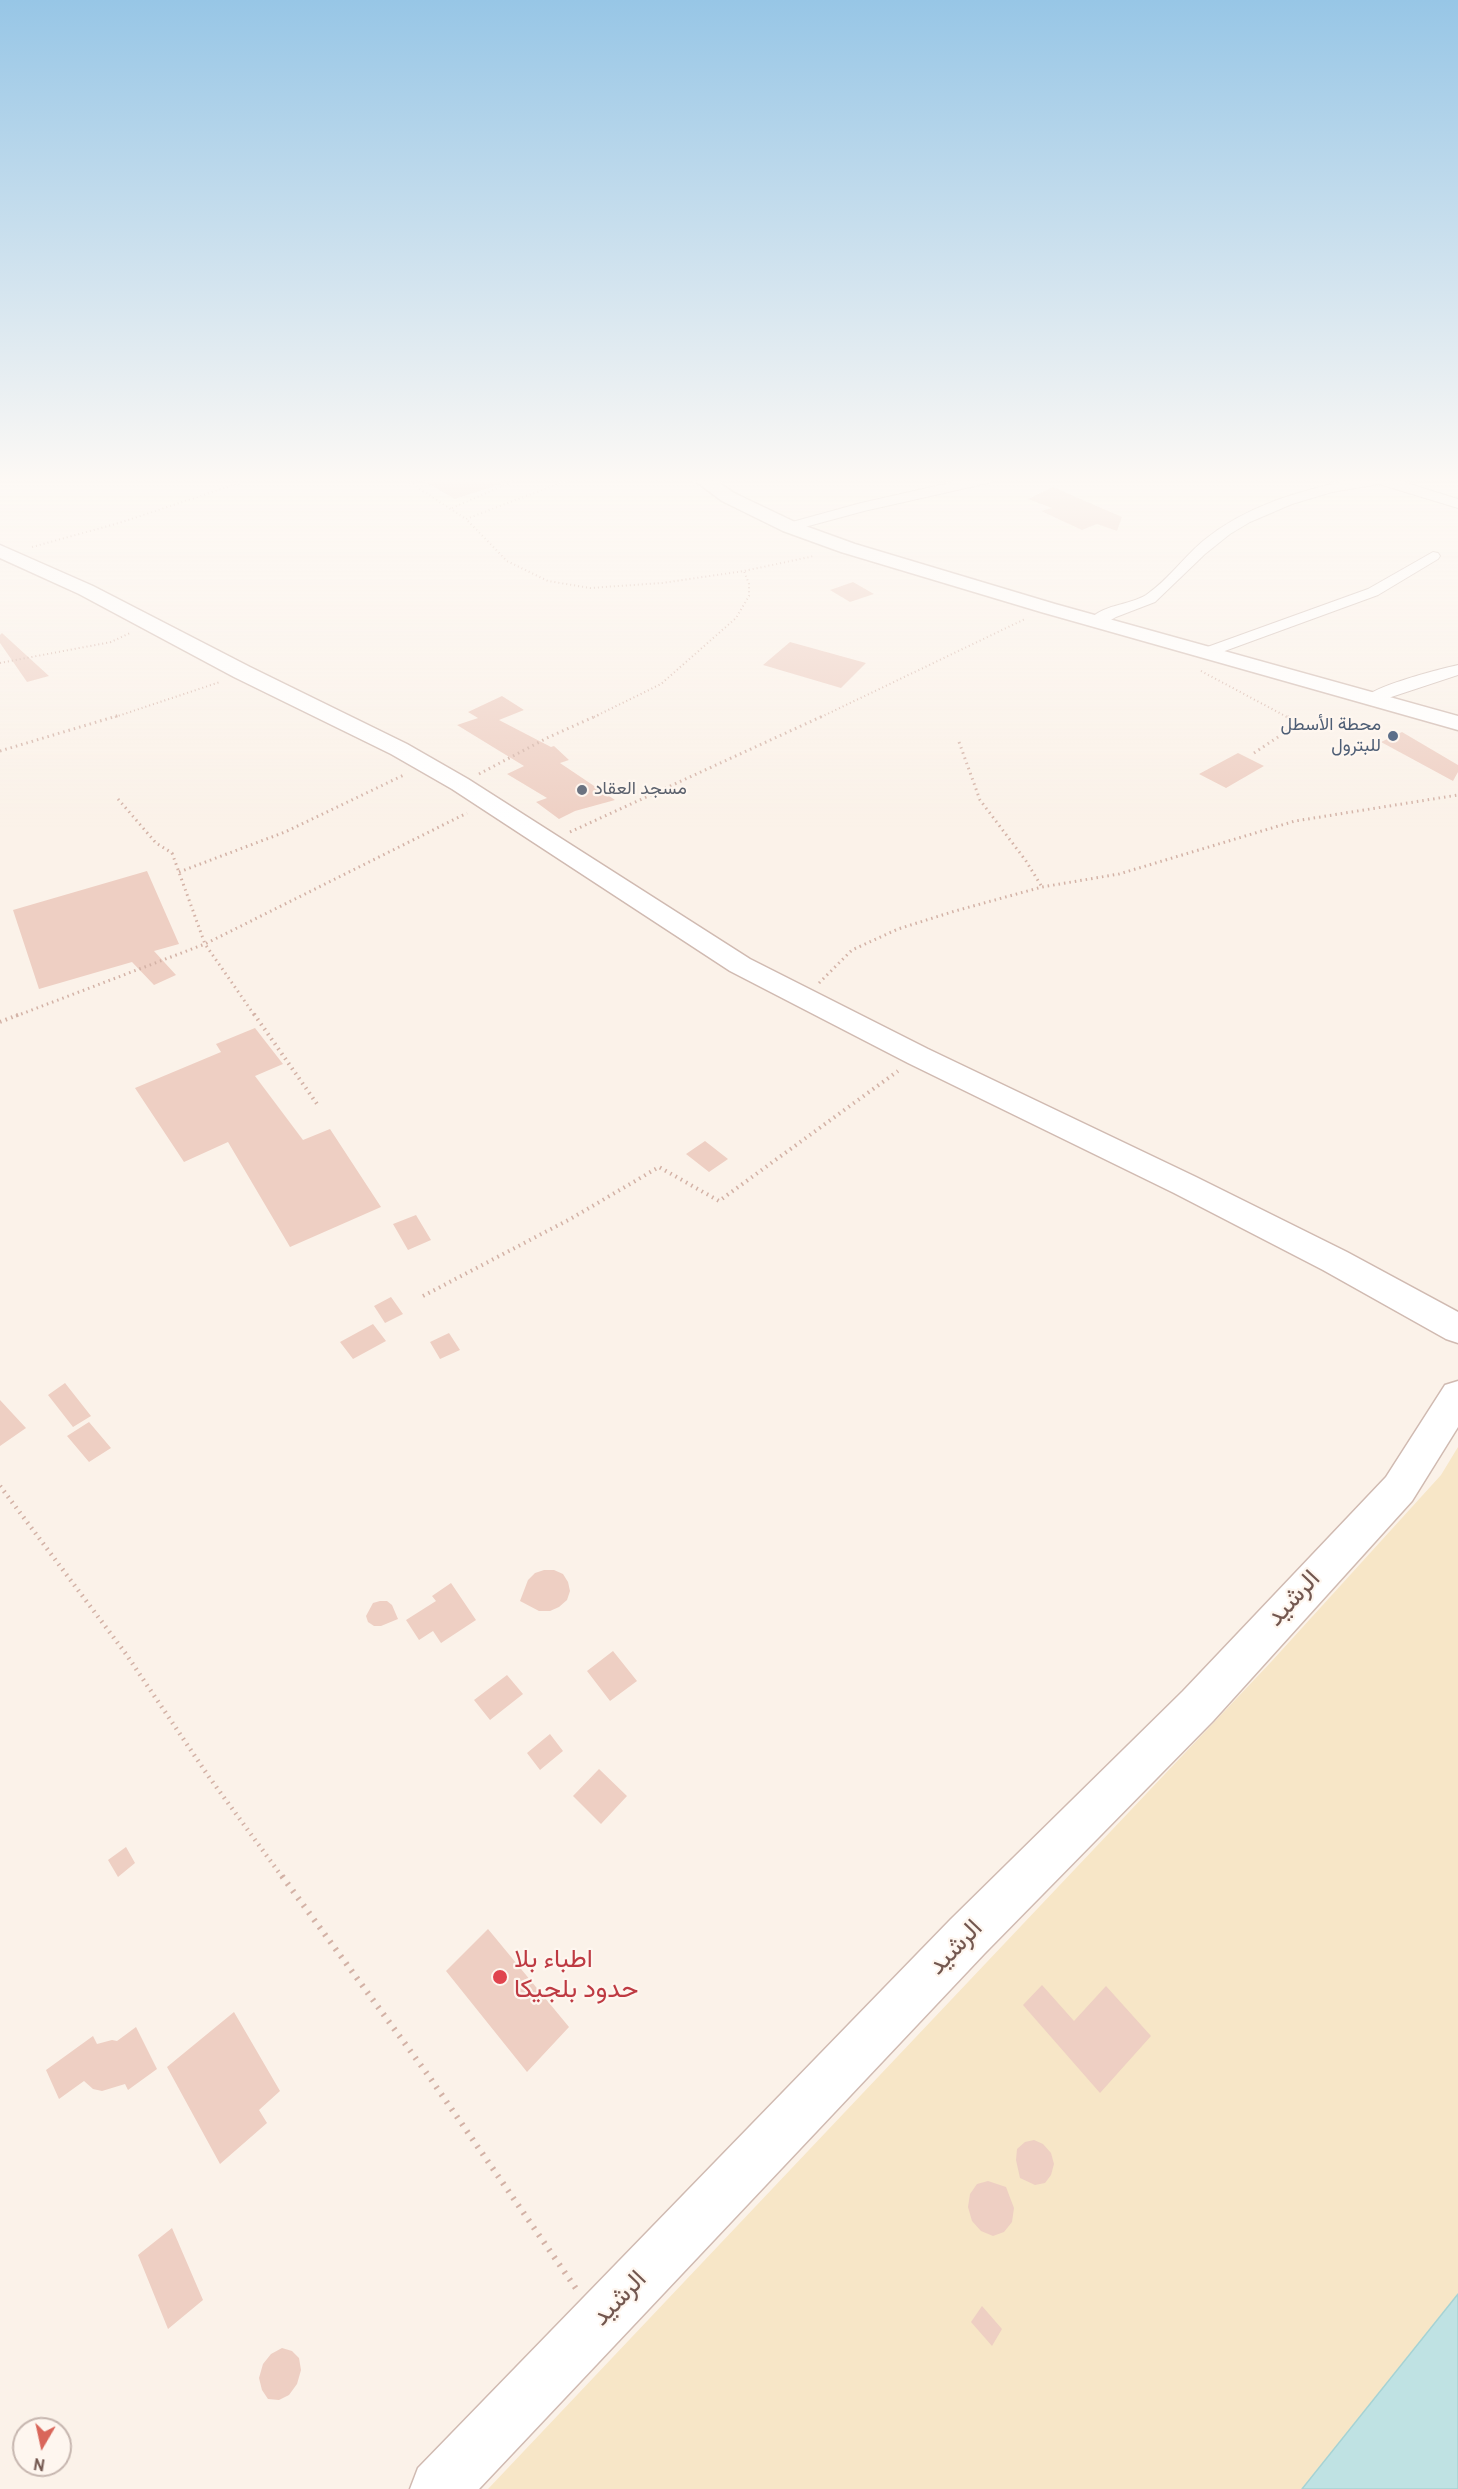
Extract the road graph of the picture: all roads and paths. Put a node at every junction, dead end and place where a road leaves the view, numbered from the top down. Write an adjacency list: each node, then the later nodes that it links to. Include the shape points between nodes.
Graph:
1 (98, 596): 8 (main road)
2 (749, 596): 19 (path, via 736,618 661,684)
3 (1009, 596): 6 (main road)
4 (1154, 596): 7 (street, via 1109,612)
5 (1363, 596): 9 (street)
6 (1048, 608): 7 (main road); 23 (path)
7 (1096, 622): 9 (main road)
8 (148, 623): 10 (path, via 111,642); 12 (main road)
9 (1197, 651): 13 (main road); 17 (path, via 1192,666 1299,723)
10 (0, 663)
11 (1458, 670): 13 (street)
12 (242, 672): 16 (path, via 189,693); 18 (main road)
13 (1373, 698): 14 (main road)
14 (1458, 723)
15 (959, 741): 25 (path, via 980,800)
16 (0, 751)
17 (1254, 753)
18 (426, 765): 19 (main road); 24 (path, via 285,832)
19 (460, 784): 22 (main road)
20 (1458, 795): 25 (path, via 1295,821 1119,874)
21 (118, 799): 24 (path, via 156,843 172,853)
22 (487, 803): 23 (main road); 26 (path)
23 (548, 843): 27 (main road, via 740,965)
24 (179, 872): 26 (path)
25 (1042, 887): 27 (path, via 898,929 852,950 825,975)
26 (205, 944): 28 (path); 30 (path)
27 (808, 1000): 29 (main road)
28 (0, 1022)
29 (918, 1056): 31 (path, via 720,1201 658,1167 572,1218); 32 (main road, via 1295,1241)
30 (318, 1104)
31 (423, 1296)
32 (1458, 1329)
33 (1458, 1396): 35 (main road, الرشيد, via 1398,1489 1198,1706 968,1936)
34 (0, 1486): 35 (path, via 126,1654 209,1777 428,2076)
35 (600, 2323): 36 (main road, الرشيد)
36 (439, 2489)

